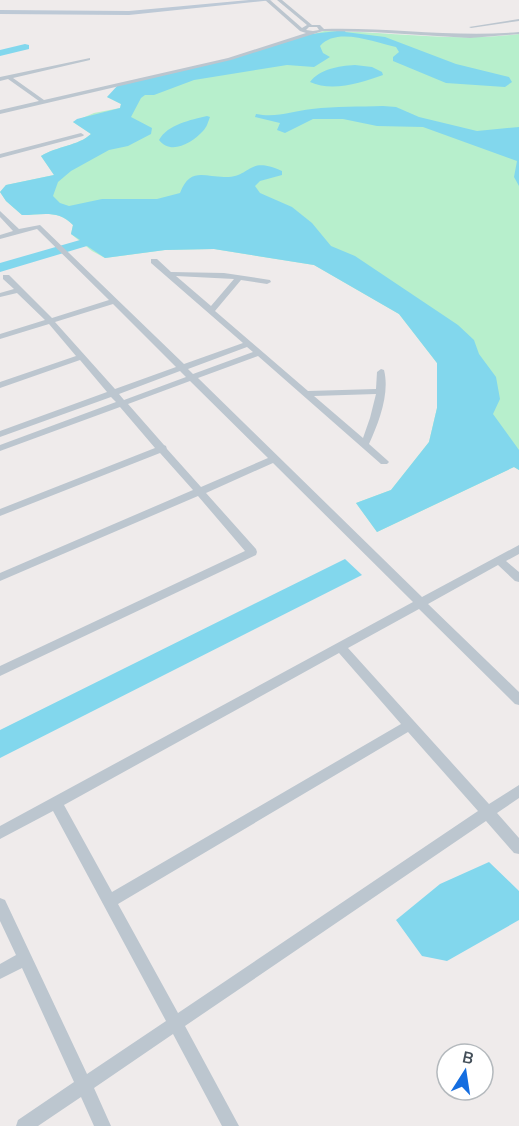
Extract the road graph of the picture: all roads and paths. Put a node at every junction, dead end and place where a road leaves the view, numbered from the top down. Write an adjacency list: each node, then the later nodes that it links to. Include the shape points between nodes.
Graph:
1 (269, 0): 3 (street, via 129,13); 7 (street)
2 (279, 0): 5 (street)
3 (0, 12)
4 (519, 20): 6 (street)
5 (311, 26): 7 (street); 8 (street)
6 (471, 27)
7 (302, 29): 9 (street)
8 (323, 30): 9 (street); 10 (street, via 467,37)
9 (310, 33): 14 (street, via 229,59)
10 (519, 33)
11 (88, 59): 12 (street)
12 (9, 77): 13 (street); 14 (street)
13 (0, 79)
14 (43, 102): 15 (street)
15 (0, 112)
16 (81, 135): 17 (street)
17 (0, 156)
18 (0, 213): 19 (street)
19 (18, 232): 20 (street); 28 (street, via 38,226)
20 (0, 237)
21 (154, 261): 22 (street)
22 (168, 274): 24 (street); 29 (street)
23 (6, 277): 26 (street)
24 (238, 277): 25 (street); 29 (street)
25 (267, 282)
26 (18, 290): 27 (street); 30 (street)
27 (0, 295)
28 (114, 301): 30 (street); 35 (street)
29 (211, 311): 32 (street)
30 (50, 321): 31 (street); 34 (street)
31 (0, 337)
32 (248, 344): 33 (street); 35 (street)
33 (259, 353): 37 (street); 41 (street)
34 (81, 357): 38 (street); 40 (street)
35 (181, 367): 37 (street); 40 (street)
36 (381, 372): 39 (street)
37 (191, 377): 42 (street); 47 (street)
38 (0, 385)
39 (382, 391): 41 (street); 44 (street, via 379,411)
40 (112, 393): 42 (street); 43 (street)
41 (306, 394): 44 (street)
42 (121, 403): 45 (street); 46 (street)
43 (0, 434)
44 (364, 445): 48 (street)
45 (0, 448)
46 (163, 448): 49 (street); 50 (street)
47 (274, 459): 49 (street); 55 (street)
48 (384, 462)
49 (200, 491): 53 (street); 57 (street, via 252,552)
50 (0, 513)
51 (519, 549): 52 (street)
52 (499, 560): 54 (street); 55 (street)
53 (0, 577)
54 (519, 578)
55 (420, 603): 56 (street); 58 (street)
56 (340, 647): 59 (street); 61 (street)
57 (0, 671)
58 (519, 700)
59 (410, 725): 62 (street); 65 (street)
60 (519, 791): 62 (street)
61 (56, 803): 63 (street); 65 (street)
62 (488, 813): 64 (street); 69 (street)
63 (0, 833)
64 (519, 848)
65 (109, 902): 69 (street)
66 (0, 905): 67 (street)
67 (24, 958): 68 (street); 70 (street)
68 (0, 972)
69 (175, 1024): 70 (street); 73 (street)
70 (84, 1085): 71 (street); 72 (street)
71 (24, 1126)
72 (103, 1126)
73 (231, 1126)

